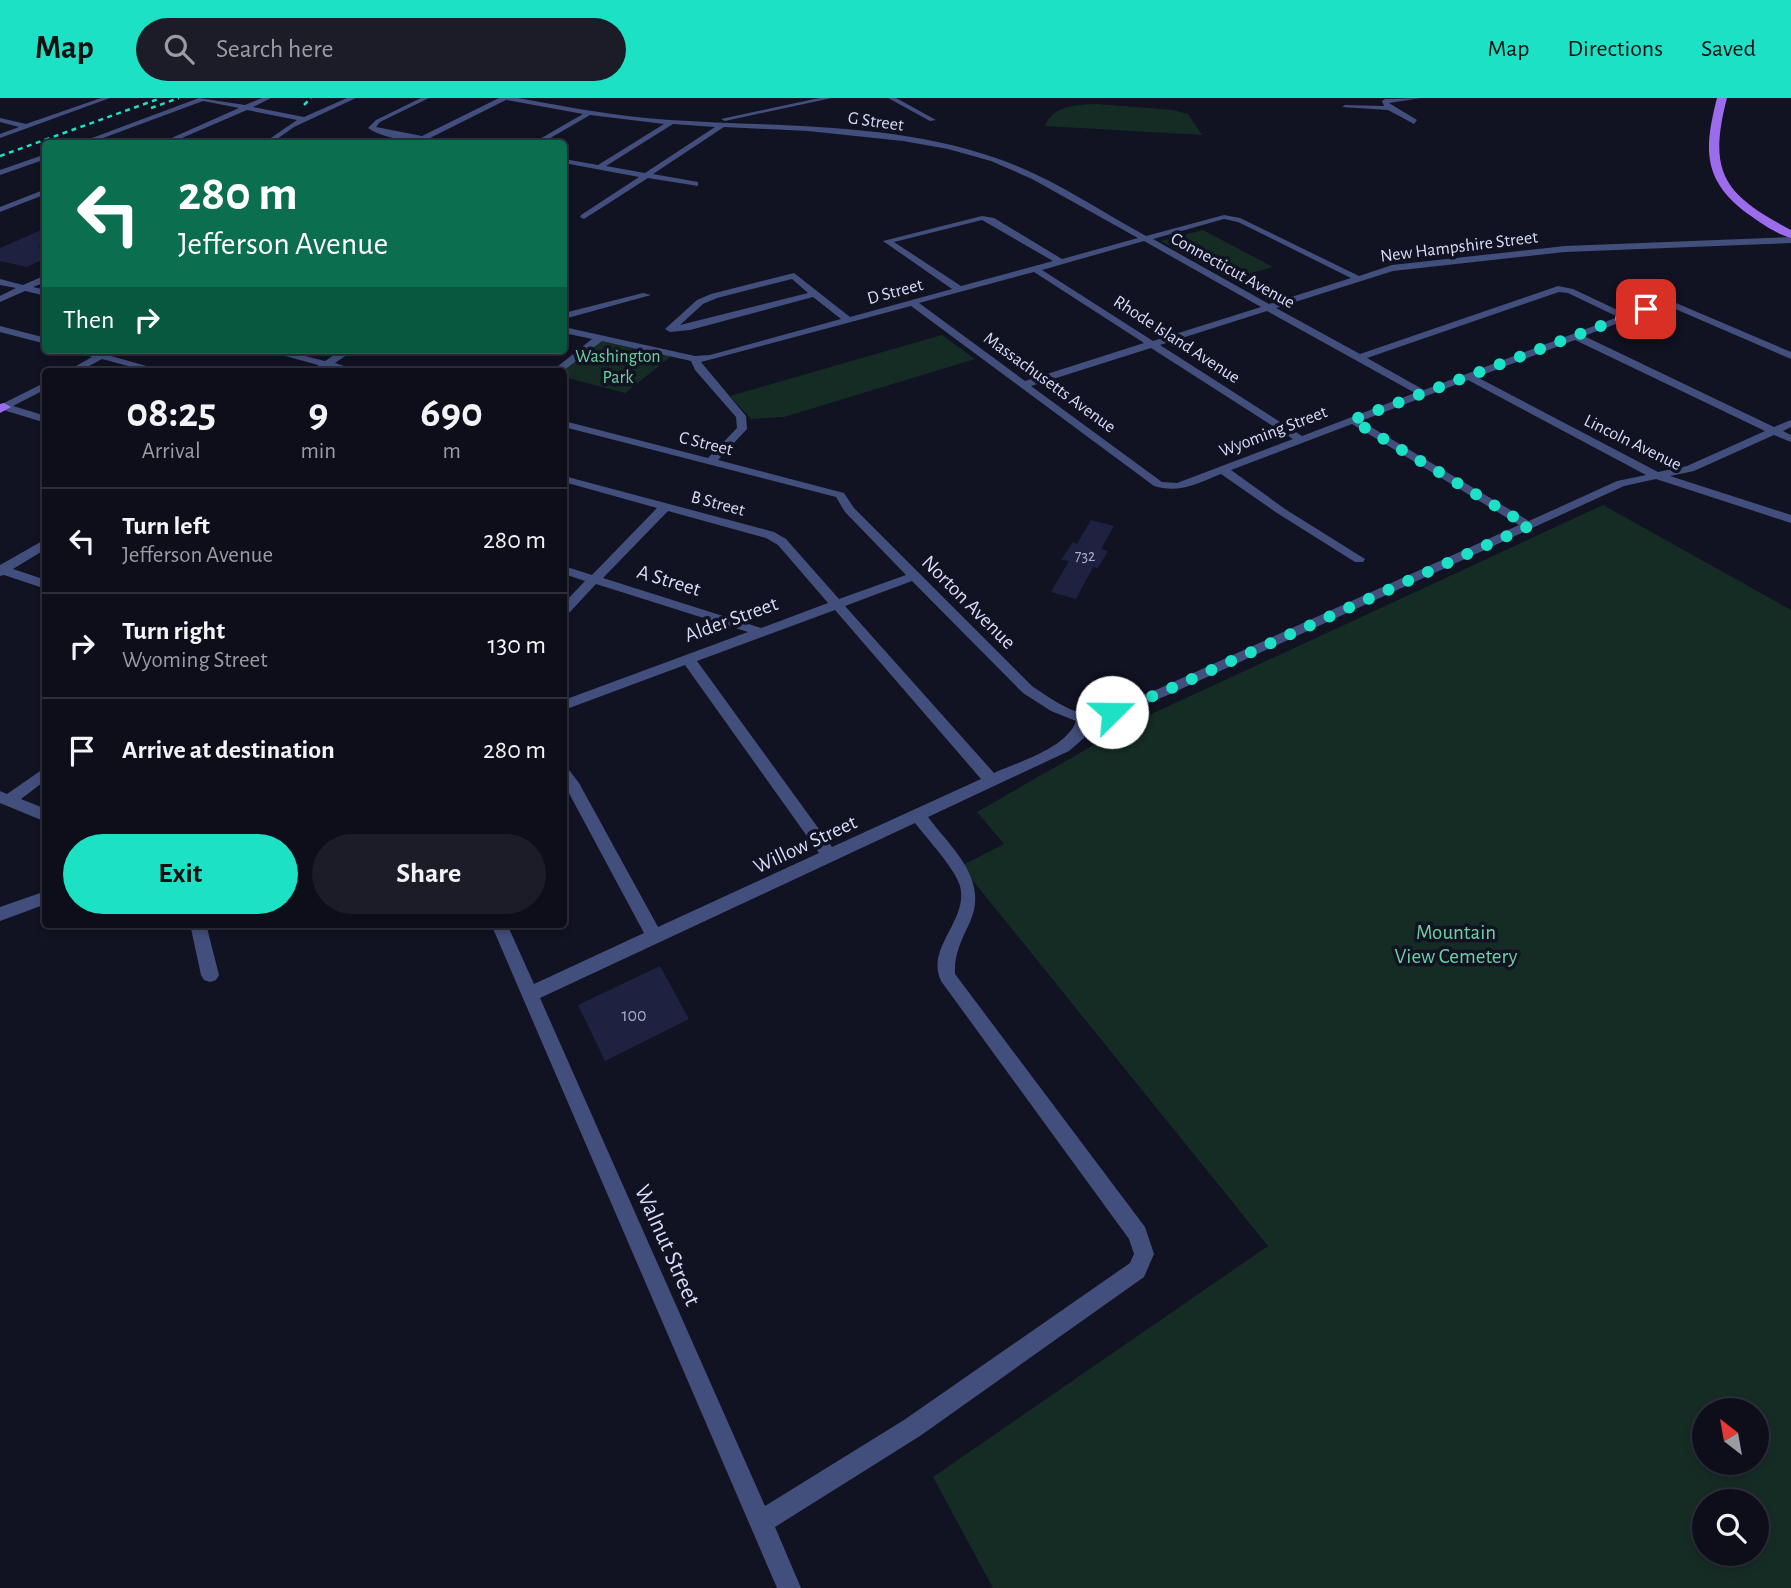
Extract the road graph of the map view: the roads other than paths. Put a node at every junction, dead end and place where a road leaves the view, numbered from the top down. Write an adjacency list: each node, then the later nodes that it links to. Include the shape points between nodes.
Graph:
1 (107, 98): 23 (street)
2 (268, 98): 12 (street)
3 (353, 98): 16 (street)
4 (426, 98): 26 (street, via 372,128)
5 (506, 98): 14 (street, G Street); 26 (street)
6 (829, 98): 15 (street)
7 (891, 98): 18 (street)
8 (1418, 98): 11 (street)
9 (1722, 98): 44 (main road, via 1714,163 1730,191)
10 (203, 99): 12 (street); 27 (street)
11 (1385, 102): 13 (street); 20 (street)
12 (248, 107): 16 (street); 28 (street)
13 (1345, 107)
14 (589, 113): 19 (street, G Street); 31 (street)
15 (750, 114): 21 (street); 24 (street)
16 (304, 118): 29 (street)
17 (0, 120): 23 (street)
18 (932, 120)
19 (670, 122): 21 (street, G Street); 34 (street)
20 (1414, 122)
21 (704, 124): 22 (street, G Street)
22 (722, 125): 24 (street, G Street); 37 (street)
23 (27, 127): 25 (street)
24 (760, 127): 36 (street, G Street, via 863,134 930,145)
25 (0, 136)
26 (422, 139): 30 (street)
27 (89, 140)
28 (170, 140)
29 (271, 140)
30 (429, 140)
31 (541, 140)
32 (42, 157): 35 (street)
33 (567, 163): 34 (street)
34 (597, 168): 37 (street)
35 (0, 173)
36 (1029, 174): 45 (street, Connecticut Avenue)
37 (645, 176): 38 (street); 43 (street)
38 (695, 184)
39 (42, 193): 40 (street)
40 (27, 199): 41 (street); 42 (street)
41 (42, 203)
42 (0, 210)
43 (584, 218)
44 (1791, 237): 48 (street, New Hampshire Street, via 1515,254 1392,268)
45 (1146, 239): 46 (street, D Street); 48 (street, D Street, via 1232,218); 58 (street, Connecticut Avenue)
46 (1061, 262): 47 (street, D Street); 52 (street, via 982,218 887,241)
47 (1035, 269): 52 (street, D Street); 68 (street, Rhode Island Avenue)
48 (1357, 278): 58 (street, New Hampshire Street)
49 (42, 280): 51 (street)
50 (0, 282): 51 (street)
51 (24, 288): 53 (street); 56 (street)
52 (960, 290): 57 (street, D Street)
53 (42, 292)
54 (815, 294): 61 (street); 66 (street); 66 (street, via 794,276 714,296)
55 (646, 295): 59 (street)
56 (0, 299)
57 (913, 303): 61 (street, D Street); 83 (street, Massachusetts Avenue)
58 (1268, 307): 68 (street, New Hampshire Street); 74 (street, Connecticut Avenue)
59 (567, 315)
60 (1626, 317): 64 (street, Wyoming Street); 73 (street, Wyoming Street, via 1666,302); 74 (street, via 1558,289)
61 (848, 320): 75 (street, D Street)
62 (0, 329): 67 (street)
63 (567, 331): 65 (street, D Street)
64 (1575, 336): 82 (street, Wyoming Street); 91 (street)
65 (600, 338): 66 (street, D Street); 81 (street)
66 (657, 338): 75 (street, D Street)
67 (42, 340)
68 (1151, 344): 83 (street, New Hampshire Street); 92 (street, Rhode Island Avenue)
69 (93, 354): 72 (street)
70 (286, 354): 76 (street)
71 (343, 354): 76 (street)
72 (100, 356): 77 (street); 78 (street)
73 (1791, 356)
74 (1359, 358): 85 (street, Connecticut Avenue)
75 (695, 359): 94 (street, via 744,423)
76 (327, 364): 79 (street); 80 (street)
77 (78, 368)
78 (147, 368)
79 (321, 368)
80 (342, 368)
81 (562, 368)
82 (1468, 376): 85 (street, Wyoming Street); 96 (street, Lincoln Avenue)
83 (1023, 385): 98 (street, Massachusetts Avenue)
84 (42, 387): 86 (street)
85 (1422, 393): 88 (street, Wyoming Street)
86 (1, 408): 87 (street)
87 (42, 418)
88 (1352, 420): 92 (street, Wyoming Street); 102 (street)
89 (1791, 423): 91 (street)
90 (567, 425): 94 (street, C Street)
91 (1774, 431): 93 (street); 96 (street, via 1690,469)
92 (1300, 439): 95 (street, Wyoming Street)
93 (1791, 439)
94 (710, 462): 99 (street, C Street)
95 (1222, 469): 98 (street, Wyoming Street); 104 (street)
96 (1657, 476): 101 (street, Lincoln Avenue); 102 (street, via 1621,483)
97 (567, 480): 100 (street, B Street)
98 (1168, 487)
99 (840, 495): 107 (street, Norton Avenue)
100 (666, 507): 108 (street); 110 (street, B Street, via 770,535 782,542)
101 (1791, 519)
102 (1529, 526): 115 (street, via 1163,692)
103 (42, 545): 105 (street)
104 (1359, 559)
105 (1, 570): 109 (street)
106 (567, 571): 108 (street, A Street)
107 (914, 576): 110 (street, Alder Street); 115 (street, Norton Avenue, via 1028,690)
108 (594, 579): 111 (street); 112 (street, A Street)
109 (42, 583)
110 (837, 604): 112 (street, Alder Street); 118 (street, B Street)
111 (567, 607)
112 (761, 632): 113 (street, Alder Street)
113 (688, 659): 114 (street, Alder Street); 122 (street)
114 (567, 704)
115 (1084, 719): 118 (street, Willow Street, via 1079,734 1064,747)
116 (42, 775): 119 (street)
117 (567, 778): 127 (street)
118 (992, 781): 121 (street, Willow Street)
119 (4, 799): 120 (street)
120 (42, 814)
121 (918, 815): 122 (street, Willow Street); 130 (street, via 968,886 968,903 944,965 947,976 1138,1234 1144,1254 1137,1270 912,1428)
122 (829, 855): 127 (street, Willow Street)
123 (42, 898): 124 (street)
124 (0, 914)
125 (199, 928): 128 (street)
126 (501, 928): 129 (street, Walnut Street)
127 (654, 936): 129 (street, Willow Street)
128 (210, 975)
129 (530, 994): 130 (street, Walnut Street)
130 (759, 1523): 131 (street, Walnut Street)
131 (789, 1588)

